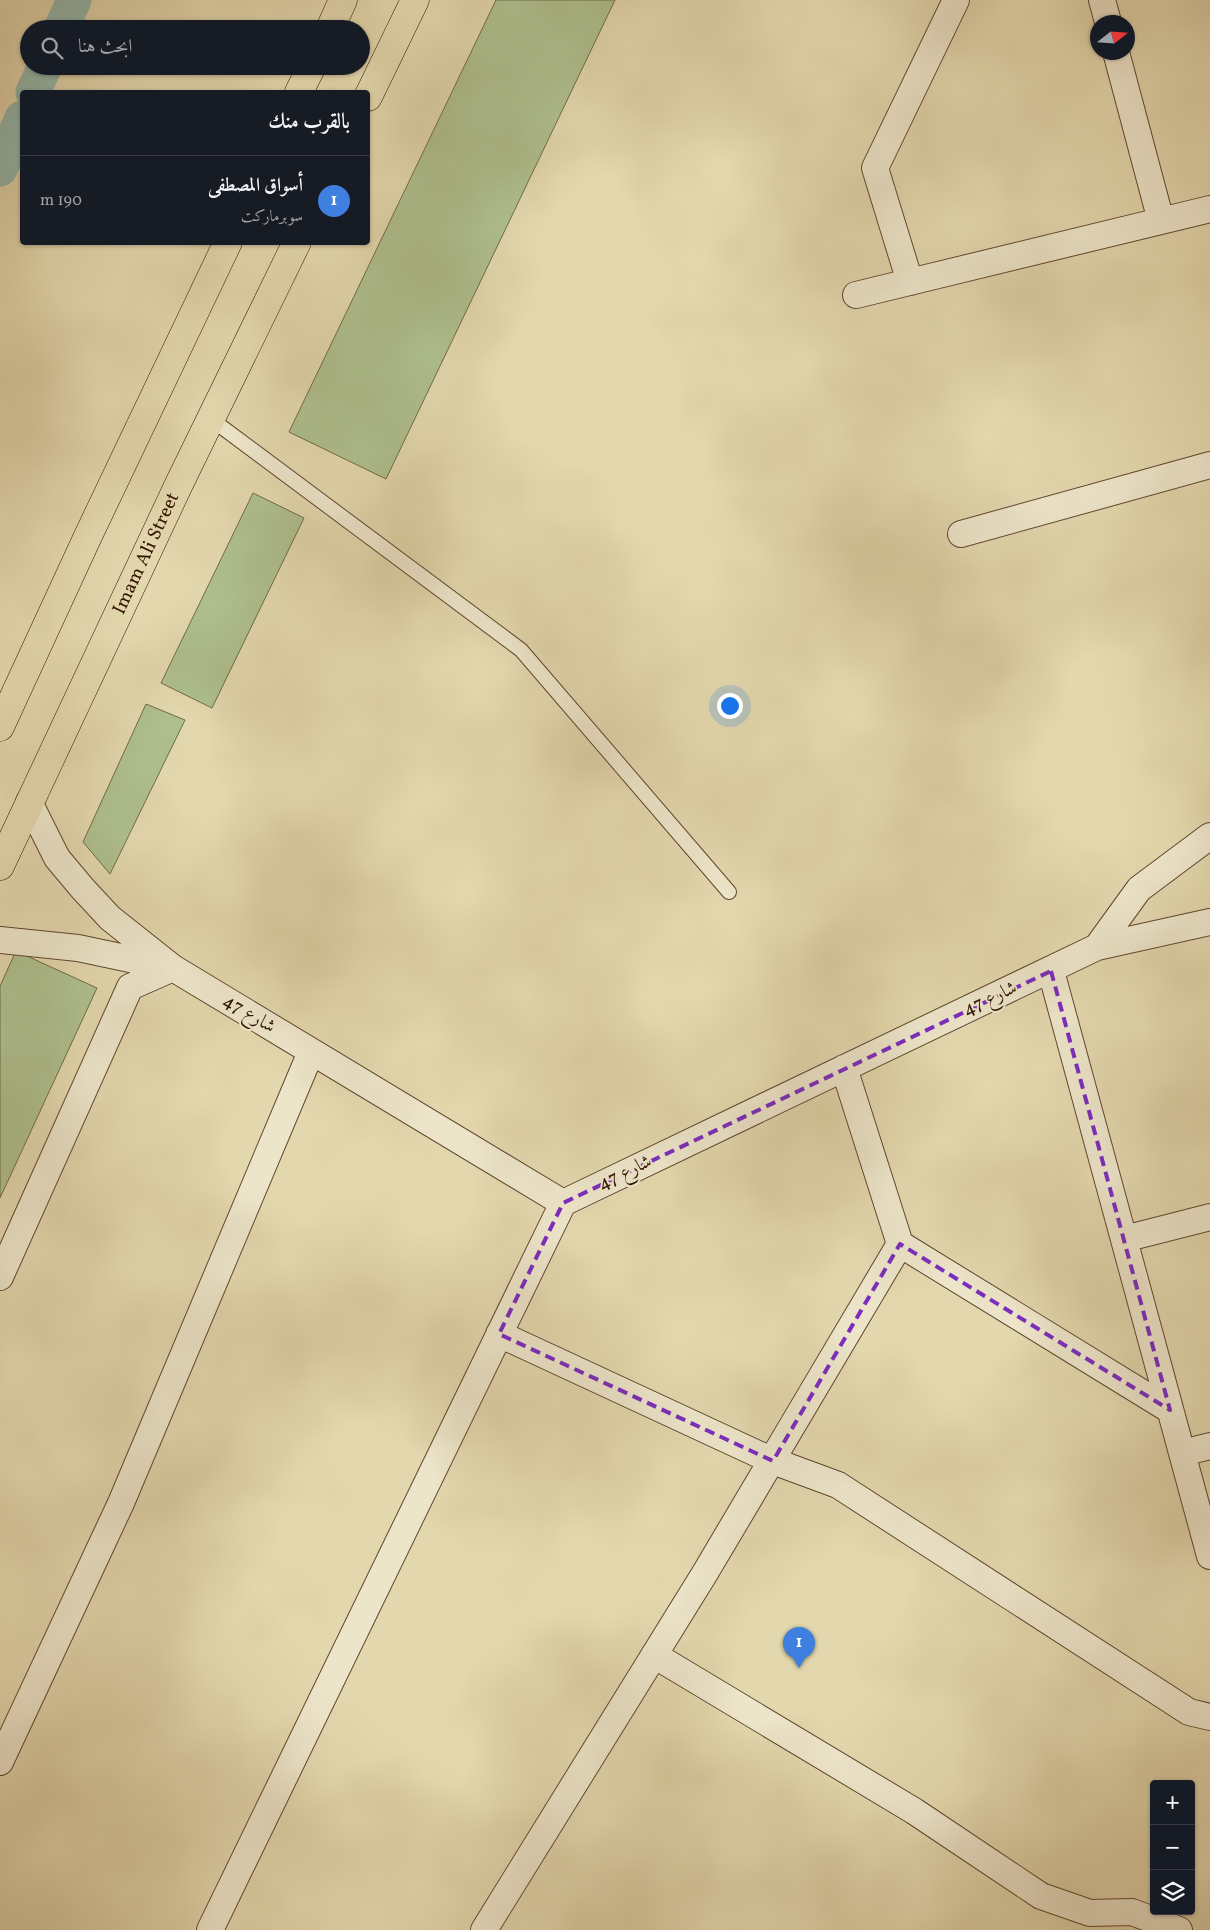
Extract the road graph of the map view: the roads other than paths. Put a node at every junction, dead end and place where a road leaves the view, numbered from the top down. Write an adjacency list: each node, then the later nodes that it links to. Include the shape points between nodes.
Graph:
1 (344, 0): 6 (main road)
2 (415, 0): 10 (main road)
3 (956, 0): 15 (street, via 874,168)
4 (1102, 0): 5 (street)
5 (1106, 15)
6 (334, 20)
7 (1118, 60): 12 (street)
8 (308, 75): 9 (main road)
9 (300, 90)
10 (370, 93)
11 (1210, 209): 12 (street)
12 (1161, 221): 15 (street)
13 (227, 245): 20 (main road)
14 (296, 245): 17 (main road, Imam Ali Street)
15 (910, 282): 16 (street)
16 (856, 295)
17 (210, 419): 21 (main road, Imam Ali Street); 24 (lane, via 521,650)
18 (1210, 465): 19 (street)
19 (962, 534)
20 (0, 726)
21 (29, 802): 23 (main road, Imam Ali Street); 28 (street, via 57,858 82,889 110,918)
22 (1210, 836): 27 (street, شارع 47, via 1139,889)
23 (0, 866)
24 (729, 892)
25 (1210, 922): 27 (street, شارع 47)
26 (0, 940): 28 (street, via 78,948)
27 (1097, 947): 29 (street, شارع 47)
28 (173, 968): 30 (street, شارع 47); 36 (street, via 130,987)
29 (1051, 971): 31 (street, شارع 47); 34 (street)
30 (310, 1052): 32 (street, شارع 47); 45 (street, via 121,1503)
31 (844, 1068): 32 (street, شارع 47); 35 (street)
32 (563, 1203): 37 (street)
33 (1210, 1217): 34 (street)
34 (1124, 1239): 38 (street)
35 (900, 1244): 38 (street); 41 (street)
36 (0, 1277)
37 (499, 1334): 41 (street); 46 (street)
38 (1170, 1410): 40 (street)
39 (1210, 1446): 40 (street)
40 (1182, 1453): 42 (street)
41 (772, 1460): 43 (street); 44 (street, via 838,1486 1189,1712)
42 (1210, 1556)
43 (654, 1655): 47 (street); 48 (street, via 914,1811 1041,1896 1090,1913 1132,1912)
44 (1210, 1717)
45 (0, 1762)
46 (210, 1930)
47 (485, 1930)
48 (1180, 1930)

